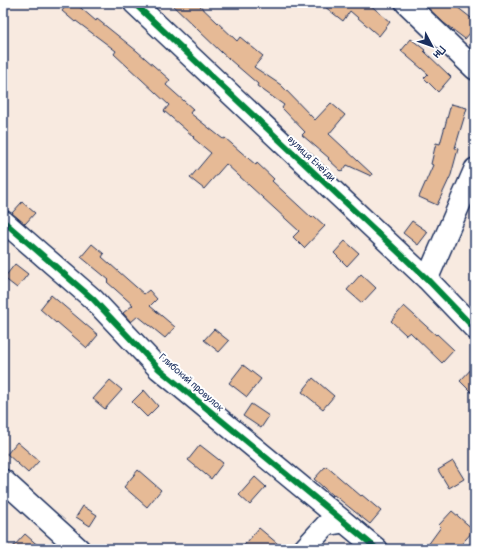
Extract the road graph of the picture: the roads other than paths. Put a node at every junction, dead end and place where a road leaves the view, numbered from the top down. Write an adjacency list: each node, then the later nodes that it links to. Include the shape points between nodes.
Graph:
1 (134, 3): 6 (street, вулиця Енеїди)
2 (406, 3): 3 (street)
3 (475, 69)
4 (475, 169): 6 (street)
5 (3, 221): 9 (street, Глибокий провулок, via 93,299 159,369)
6 (427, 279): 7 (street, вулиця Енеїди)
7 (475, 329)
8 (3, 480): 10 (street)
9 (342, 522): 11 (street, via 326,526); 12 (street, Глибокий провулок)
10 (79, 549)
11 (304, 549)
12 (376, 549)

